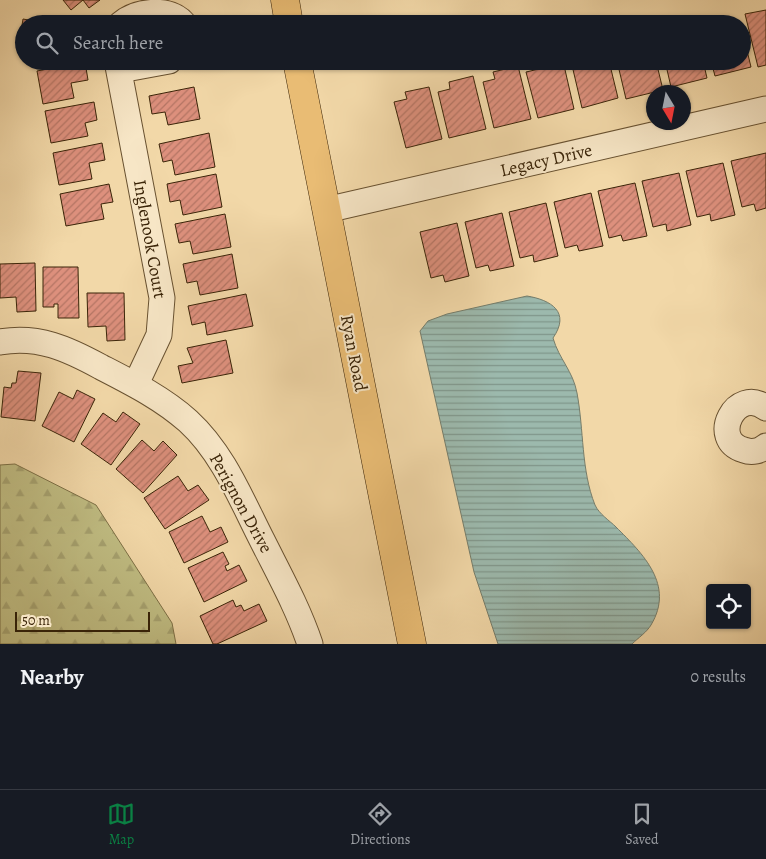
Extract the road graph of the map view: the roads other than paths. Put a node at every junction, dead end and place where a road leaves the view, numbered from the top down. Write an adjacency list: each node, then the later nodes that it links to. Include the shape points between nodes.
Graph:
1 (285, 0): 4 (main road)
2 (146, 15): 3 (street, via 160,12)
3 (173, 15)
4 (288, 15)
5 (119, 70): 8 (street, Inglenook Court)
6 (142, 70): 8 (street, Inglenook Court, via 132,74)
7 (299, 70): 10 (main road, Ryan Road)
8 (122, 89): 12 (street, Inglenook Court, via 162,298 159,335)
9 (766, 109): 10 (street, Legacy Drive)
10 (326, 210): 16 (main road, Ryan Road)
11 (0, 342): 12 (street, Perignon Drive, via 24,340 58,346)
12 (136, 384): 15 (street, Perignon Drive, via 188,422 225,468)
13 (766, 408): 14 (street, via 756,403 742,405 730,414 726,428 731,441 742,450 757,451)
14 (766, 446)
15 (310, 644)
16 (412, 644)

